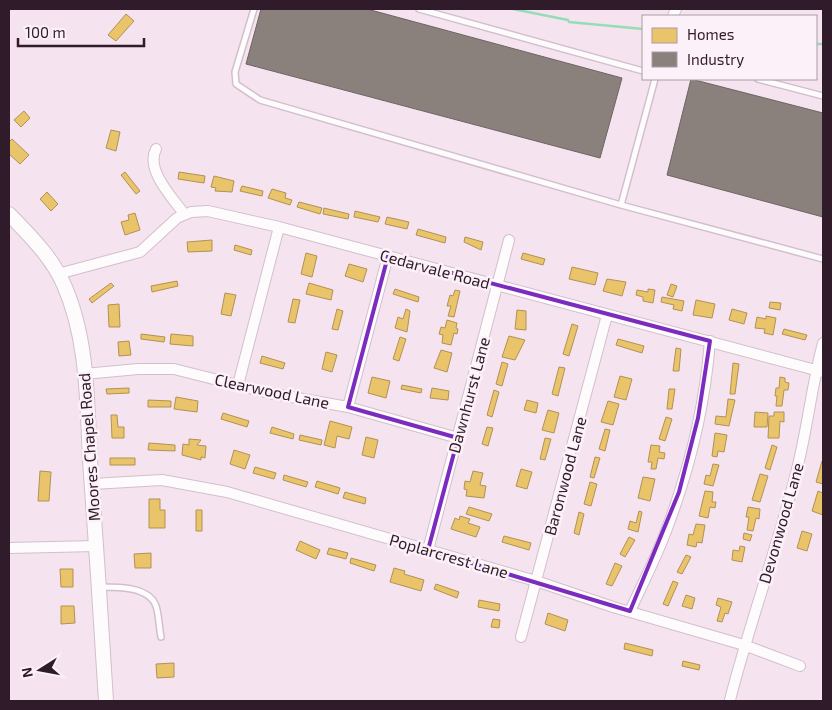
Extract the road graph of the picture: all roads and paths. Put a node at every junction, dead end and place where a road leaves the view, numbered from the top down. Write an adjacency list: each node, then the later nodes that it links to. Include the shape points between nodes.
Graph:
1 (254, 9): 8 (lane, via 235,72 236,84 260,100)
2 (419, 9): 3 (lane)
3 (642, 70)
4 (655, 80): 8 (lane)
5 (762, 80): 6 (lane)
6 (823, 96)
7 (156, 149): 10 (street, via 157,174)
8 (621, 204): 14 (lane)
9 (9, 214): 15 (main road, Moores Chapel Road, via 33,239)
10 (184, 214): 11 (street, Cedarvale Road, via 208,211); 15 (street, via 140,252)
11 (279, 227): 13 (street, Cedarvale Road); 22 (street)
12 (508, 240): 16 (street, Dawnhurst Lane)
13 (388, 256): 16 (street, Cedarvale Road); 23 (street)
14 (823, 259)
15 (58, 274): 21 (main road, Moores Chapel Road, via 76,319)
16 (497, 285): 17 (street, Cedarvale Road); 24 (street, Dawnhurst Lane)
17 (607, 315): 18 (street, Cedarvale Road); 29 (street, Baronwood Lane)
18 (710, 341): 20 (street, Cedarvale Road); 31 (street, via 698,418 680,492)
19 (823, 343): 20 (street, Devonwood Lane)
20 (820, 371): 34 (street, Devonwood Lane, via 795,478)
21 (84, 374): 22 (street, Clearwood Lane, via 174,369); 25 (main road, Moores Chapel Road)
22 (238, 385): 23 (street, Clearwood Lane, via 269,394)
23 (348, 407): 24 (street, Clearwood Lane)
24 (458, 438): 28 (street, Dawnhurst Lane)
25 (92, 484): 26 (main road, Moores Chapel Road); 28 (street, Poplarcrest Lane, via 162,480 200,485)
26 (96, 546): 27 (street); 30 (main road, Moores Chapel Road)
27 (9, 548)
28 (428, 550): 29 (street, Poplarcrest Lane)
29 (536, 581): 31 (street, Poplarcrest Lane); 33 (street, Baronwood Lane)
30 (98, 587): 32 (lane, via 117,587 149,595 156,604); 37 (main road, Moores Chapel Road)
31 (630, 612): 34 (street, Poplarcrest Lane)
32 (161, 637)
33 (521, 637)
34 (744, 645): 35 (street, Poplarcrest Lane); 36 (street, Devonwood Lane)
35 (800, 666)
36 (730, 700)
37 (106, 701)

